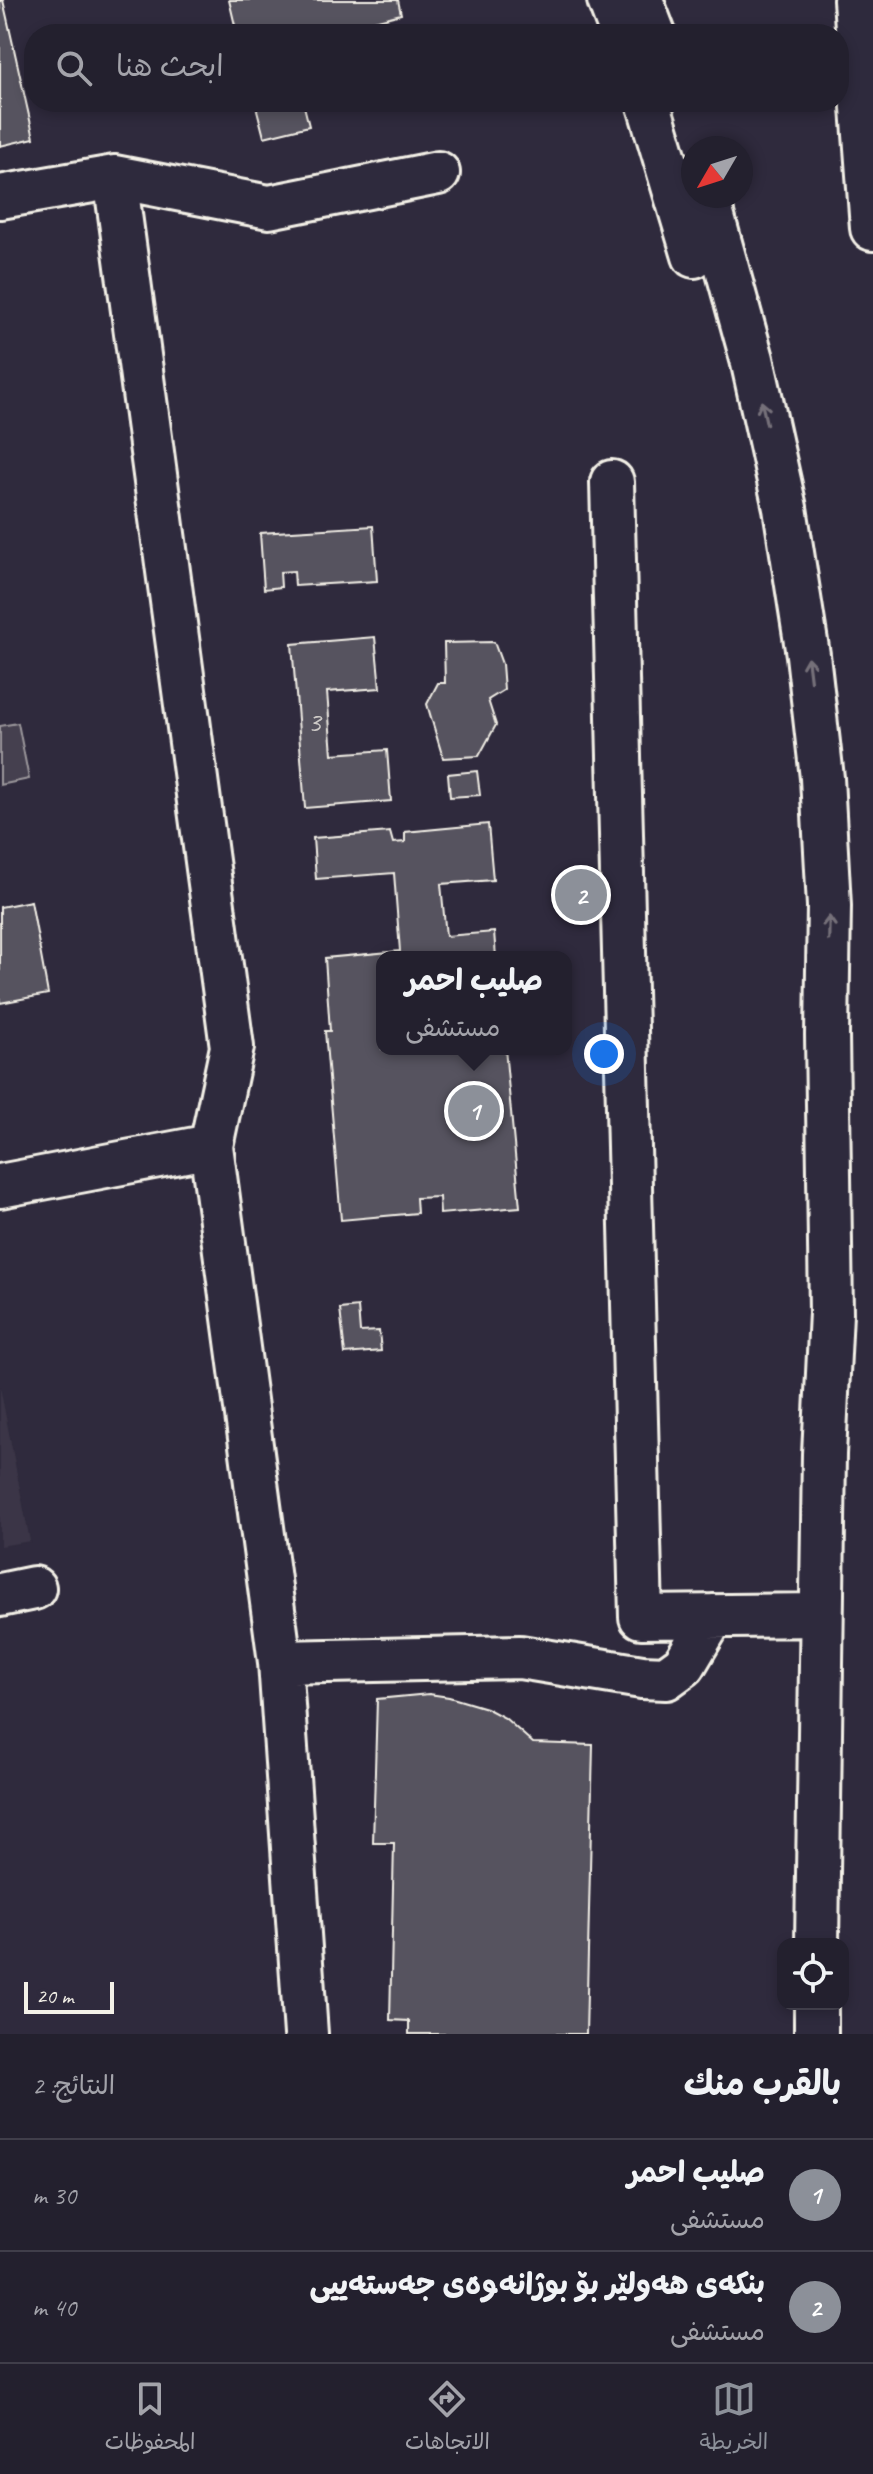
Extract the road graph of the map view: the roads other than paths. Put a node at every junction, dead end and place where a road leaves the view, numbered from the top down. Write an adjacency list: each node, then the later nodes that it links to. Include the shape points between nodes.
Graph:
1 (609, 0): 4 (street)
2 (641, 0): 5 (street)
3 (856, 0): 13 (highway)
4 (618, 24)
5 (650, 24)
6 (651, 112): 17 (street, via 725,371 758,521 781,668 795,790 813,1315)
7 (682, 112): 8 (street)
8 (689, 136)
9 (438, 173): 10 (street, via 269,207)
10 (115, 177): 11 (street); 15 (street, via 232,1047)
11 (0, 197)
12 (710, 208): 17 (street, one-way to 12, via 831,1297 829,906 822,778 785,508)
13 (873, 228)
14 (612, 482): 19 (street, via 641,1617)
15 (211, 1146): 16 (street); 20 (street)
16 (0, 1186)
17 (824, 1454): 18 (street)
18 (821, 1615): 19 (street); 21 (street)
19 (713, 1616): 20 (street, via 684,1665 666,1678 520,1657)
20 (280, 1662): 23 (street)
21 (817, 1938)
22 (816, 2010): 24 (street)
23 (306, 2034)
24 (816, 2034)

